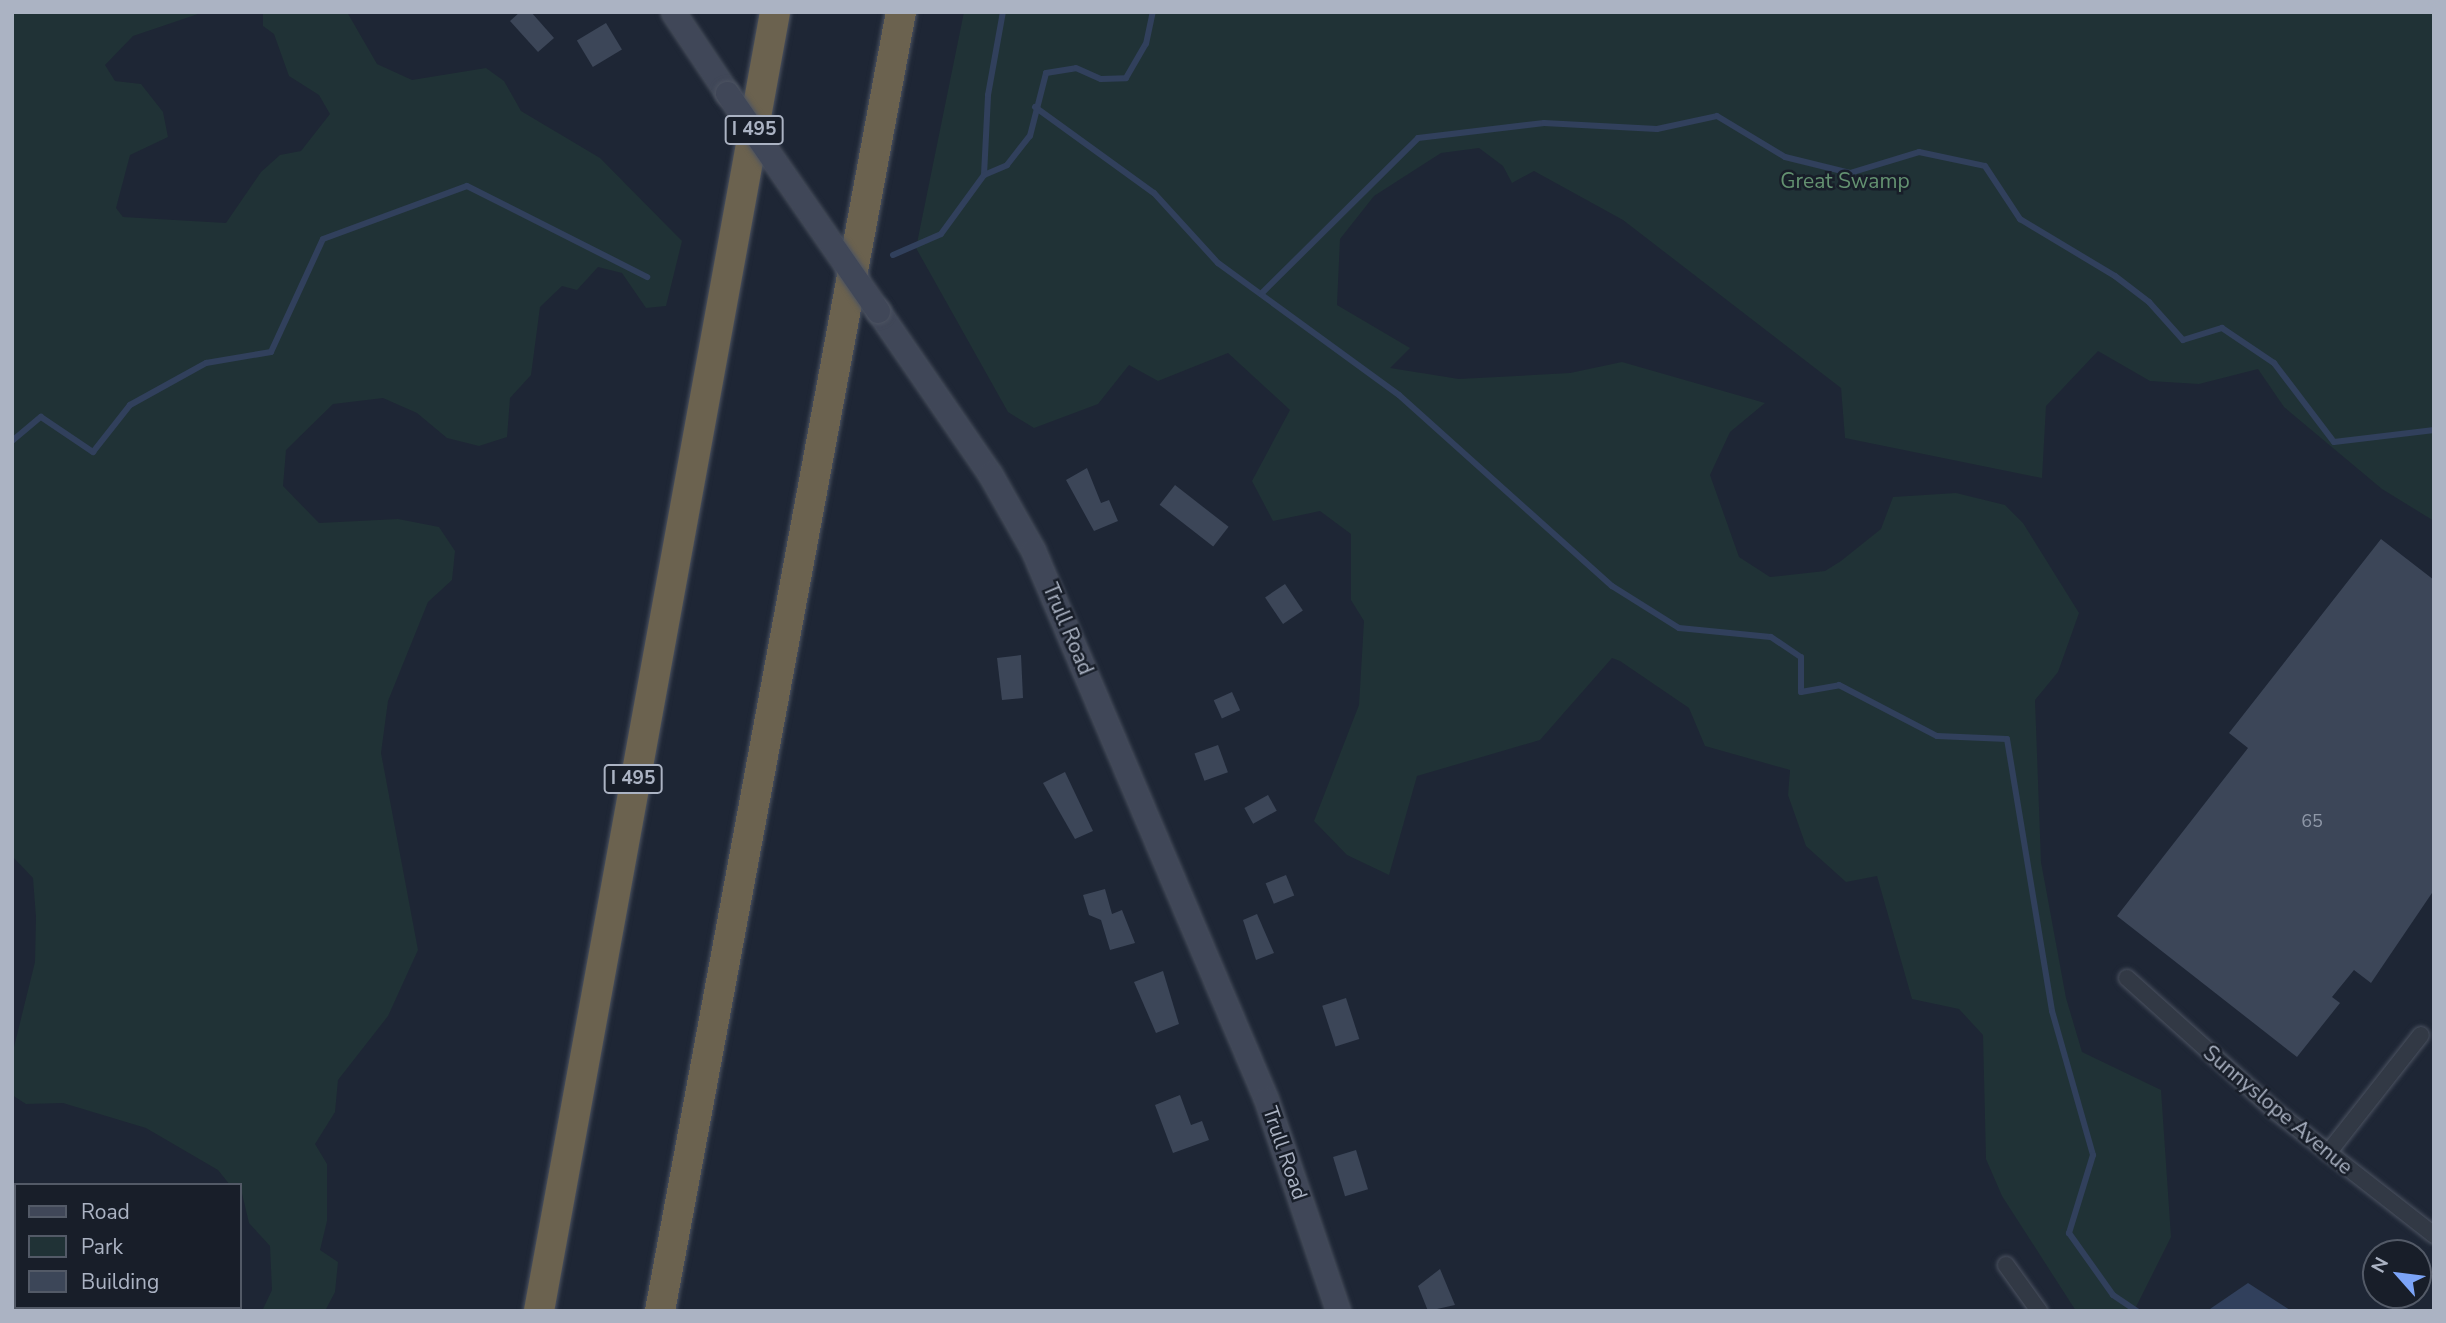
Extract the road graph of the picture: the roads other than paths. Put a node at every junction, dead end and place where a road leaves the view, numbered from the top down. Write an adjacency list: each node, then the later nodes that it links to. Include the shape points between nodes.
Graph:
1 (673, 12): 11 (street, Trull Road, bridge, via 990,474 1033,550 1266,1099)
2 (775, 12): 9 (highway, I 495)
3 (901, 12): 10 (highway)
4 (2127, 978): 6 (street, Sunnyslope Avenue)
5 (2421, 1035): 6 (street)
6 (2328, 1153): 7 (street, Sunnyslope Avenue)
7 (2434, 1235)
8 (2006, 1265): 12 (street)
9 (539, 1311)
10 (660, 1311)
11 (1338, 1311)
12 (2039, 1311)

